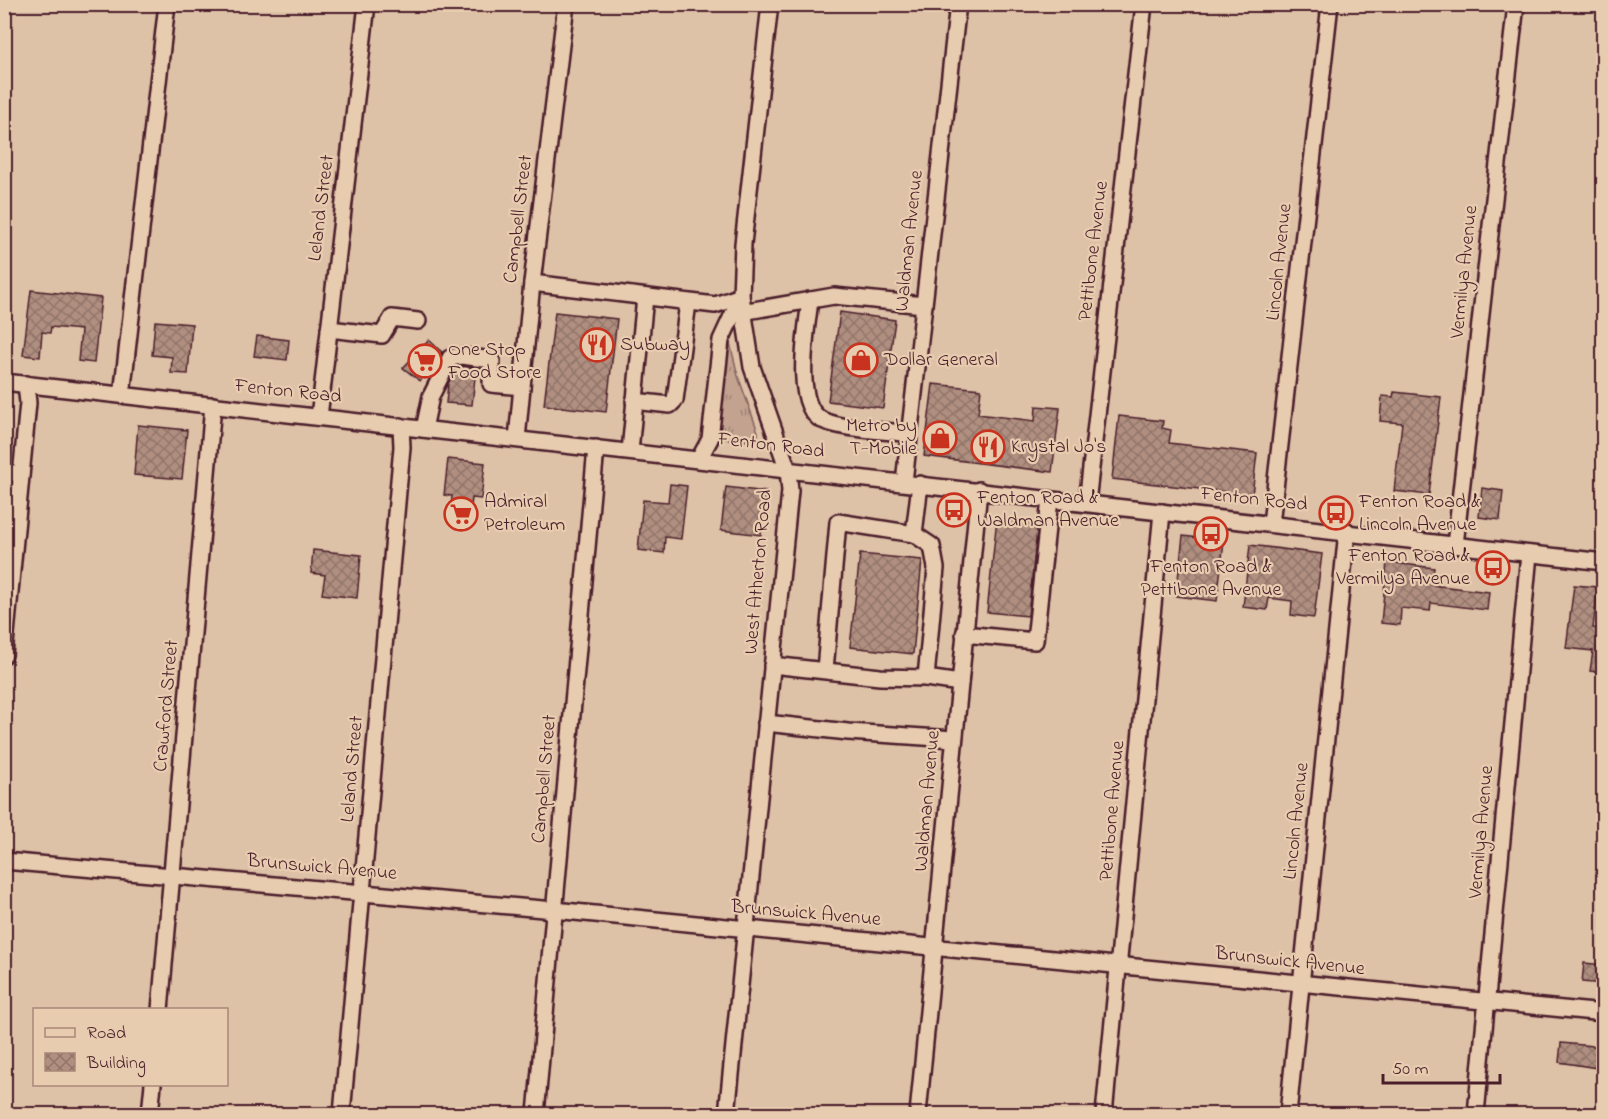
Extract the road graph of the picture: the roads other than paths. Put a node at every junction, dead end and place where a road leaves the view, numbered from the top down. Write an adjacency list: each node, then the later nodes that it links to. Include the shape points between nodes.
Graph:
1 (167, 4): 21 (street)
2 (366, 4): 17 (street, Leland Street)
3 (566, 4): 9 (street, Campbell Street)
4 (770, 4): 10 (street, West Atherton Road, via 742,244)
5 (958, 4): 14 (street, Waldman Avenue)
6 (1144, 4): 39 (street, Pettibone Avenue)
7 (1330, 4): 41 (street, Lincoln Avenue)
8 (1516, 4): 44 (street, Vermilya Avenue)
9 (532, 283): 11 (street); 20 (street, Campbell Street)
10 (741, 296): 13 (street, via 715,305); 15 (street, West Atherton Road); 31 (street, via 721,340 710,439)
11 (645, 297): 13 (street); 22 (street)
12 (810, 300): 14 (street, via 834,296); 15 (street); 27 (street, via 803,381 807,402 815,414 821,420 844,425)
13 (688, 303): 22 (street, via 675,400 670,405)
14 (924, 305): 27 (street, Waldman Avenue)
15 (742, 312): 32 (street, West Atherton Road, via 752,367)
16 (418, 321): 17 (street, via 392,318 382,335)
17 (329, 329): 24 (street, Leland Street)
18 (4, 382): 19 (street, Fenton Road)
19 (26, 384): 21 (street, Fenton Road); 34 (street, via 28,403)
20 (522, 387): 26 (street, via 491,384 492,360 450,358 431,396); 28 (street, Campbell Street)
21 (122, 395): 23 (street, Fenton Road)
22 (634, 401): 30 (street)
23 (213, 405): 24 (street, Fenton Road); 56 (street, Crawford Street)
24 (319, 417): 25 (street, Fenton Road)
25 (401, 426): 26 (street, Fenton Road); 57 (street, Leland Street)
26 (424, 429): 28 (street, Fenton Road)
27 (909, 434): 35 (street, Waldman Avenue)
28 (517, 439): 29 (street, Fenton Road)
29 (596, 448): 30 (street, Fenton Road); 58 (street, Campbell Street)
30 (630, 452): 31 (street, Fenton Road)
31 (699, 459): 32 (street, Fenton Road)
32 (789, 470): 35 (street, Fenton Road); 49 (street, West Atherton Road)
33 (4, 472): 34 (street)
34 (21, 474): 48 (street)
35 (904, 482): 36 (street, Fenton Road)
36 (920, 484): 37 (street, Fenton Road); 43 (street)
37 (979, 490): 38 (street, Fenton Road); 47 (street, Waldman Avenue)
38 (1050, 499): 39 (street, Fenton Road); 47 (street, via 1035,641)
39 (1086, 503): 40 (street, Fenton Road)
40 (1162, 512): 41 (street, Fenton Road); 61 (street, Pettibone Avenue)
41 (1271, 524): 42 (street, Fenton Road)
42 (1347, 531): 44 (street, Fenton Road); 62 (street, Lincoln Avenue)
43 (914, 534): 50 (street, via 838,522); 51 (street, via 932,546 936,568)
44 (1455, 545): 45 (street, Fenton Road)
45 (1529, 554): 46 (street, Fenton Road); 63 (street, Vermilya Avenue)
46 (1604, 562)
47 (964, 634): 52 (street, Waldman Avenue)
48 (4, 655)
49 (772, 666): 50 (street); 53 (street, West Atherton Road)
50 (825, 670): 51 (street)
51 (926, 678): 52 (street)
52 (960, 683): 54 (street, Waldman Avenue)
53 (766, 723): 54 (street); 59 (street, West Atherton Road)
54 (954, 739): 60 (street, Waldman Avenue)
55 (4, 861): 56 (street, Brunswick Avenue)
56 (172, 876): 57 (street, Brunswick Avenue); 64 (street, Crawford Street)
57 (363, 892): 58 (street, Brunswick Avenue); 68 (street, Leland Street)
58 (554, 910): 59 (street, Brunswick Avenue); 69 (street, Campbell Street)
59 (745, 929): 60 (street, Brunswick Avenue); 70 (street, West Atherton Road)
60 (935, 947): 61 (street, Brunswick Avenue); 71 (street, Waldman Avenue)
61 (1120, 965): 62 (street, Brunswick Avenue); 72 (street, Pettibone Avenue)
62 (1302, 985): 63 (street, Brunswick Avenue); 73 (street, Lincoln Avenue)
63 (1487, 1002): 65 (street, Brunswick Avenue); 74 (street, Vermilya Avenue)
64 (160, 1008)
65 (1604, 1013)
66 (153, 1086): 67 (street)
67 (150, 1114)
68 (342, 1114)
69 (536, 1114)
70 (727, 1114)
71 (918, 1114)
72 (1104, 1114)
73 (1288, 1114)
74 (1476, 1114)

